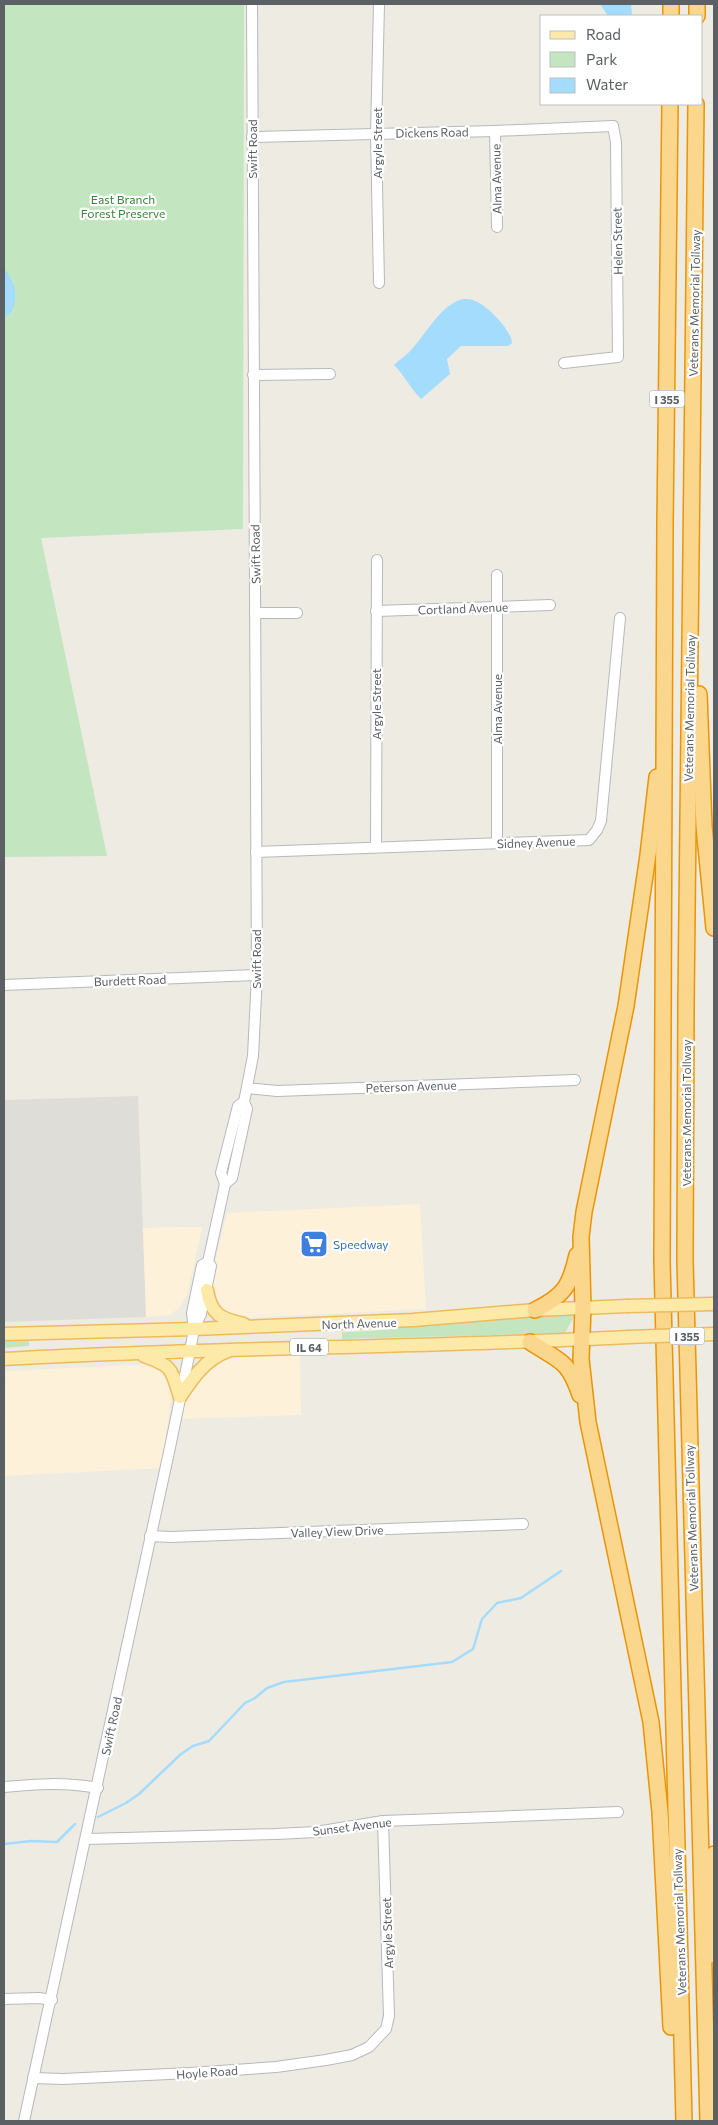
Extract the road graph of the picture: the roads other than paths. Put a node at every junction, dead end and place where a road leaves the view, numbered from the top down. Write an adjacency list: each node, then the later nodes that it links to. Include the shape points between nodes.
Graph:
1 (252, 4): 8 (street, Swift Road)
2 (379, 4): 7 (street, Argyle Street)
3 (670, 105): 23 (highway, Veterans Memorial Tollway / I 355)
4 (696, 105): 14 (highway, Veterans Memorial Tollway / I 355)
5 (613, 126): 6 (street, Dickens Road); 11 (street, Helen Street, via 616,142 618,357)
6 (495, 131): 7 (street, Dickens Road); 9 (street, Alma Avenue)
7 (376, 134): 8 (street, Dickens Road); 10 (street, Argyle Street)
8 (252, 136): 13 (street, Swift Road)
9 (497, 227)
10 (379, 283)
11 (564, 363)
12 (330, 374): 13 (street)
13 (253, 375): 20 (street, Swift Road)
14 (691, 550): 27 (highway, via 704,826); 66 (highway, Veterans Memorial Tollway / I 355, via 685,1260)
15 (377, 560): 19 (street, Argyle Street)
16 (497, 575): 18 (street, Alma Avenue)
17 (550, 605): 18 (street, Cortland Avenue)
18 (497, 606): 19 (street, Cortland Avenue); 24 (street, Alma Avenue)
19 (376, 611): 25 (street, Argyle Street)
20 (255, 613): 21 (street); 26 (street, Swift Road)
21 (297, 613)
22 (620, 618): 24 (street, Sidney Avenue, via 598,830 589,840)
23 (666, 694): 32 (highway, via 626,1006); 65 (highway, Veterans Memorial Tollway / I 355, via 662,1252)
24 (496, 843): 25 (street, Sidney Avenue)
25 (376, 847): 26 (street, Sidney Avenue)
26 (256, 852): 28 (street, Swift Road)
27 (714, 928)
28 (257, 975): 29 (street, Burdett Road); 31 (street, Swift Road, via 253,1056)
29 (4, 985)
30 (575, 1080): 31 (street, Peterson Avenue, via 277,1091)
31 (247, 1088): 33 (street, Swift Road, via 244,1102 247,1109 232,1178 225,1184)
32 (581, 1237): 36 (highway); 37 (highway, via 573,1271 562,1293)
33 (208, 1262): 34 (street, Swift Road, via 211,1266); 39 (street, Swift Road, via 202,1265 192,1313)
34 (207, 1290): 38 (main road, via 211,1308 218,1315 242,1324); 39 (street, Swift Road)
35 (714, 1304): 36 (main road, North Avenue / IL 64, bridge)
36 (583, 1308): 37 (main road, North Avenue / IL 64); 42 (highway)
37 (535, 1310): 38 (main road, North Avenue / IL 64, via 413,1320)
38 (271, 1326): 39 (main road, North Avenue / IL 64)
39 (194, 1329): 40 (main road, North Avenue / IL 64); 45 (street, Swift Road)
40 (4, 1334)
41 (714, 1334): 42 (main road, North Avenue / IL 64, bridge)
42 (583, 1339): 43 (main road, North Avenue / IL 64); 49 (highway, via 581,1359)
43 (530, 1342): 44 (main road, North Avenue / IL 64); 49 (highway, via 569,1369)
44 (233, 1349): 45 (main road, North Avenue / IL 64); 48 (main road, via 209,1361)
45 (190, 1351): 46 (main road, North Avenue / IL 64); 48 (street, Swift Road)
46 (137, 1354): 47 (main road, North Avenue / IL 64); 48 (main road, via 164,1363)
47 (4, 1359)
48 (180, 1397): 51 (street, Swift Road)
49 (588, 1422): 64 (highway, via 651,1722 660,1822)
50 (523, 1524): 51 (street, Valley View Drive)
51 (150, 1536): 53 (street, Swift Road)
52 (4, 1787): 53 (street, via 64,1783)
53 (98, 1788): 56 (street, Swift Road)
54 (618, 1812): 55 (street, Sunset Avenue)
55 (384, 1821): 56 (street, Sunset Avenue, via 316,1832); 60 (street, Argyle Street, via 389,2007 386,2029)
56 (86, 1839): 59 (street, Swift Road)
57 (714, 1854): 61 (highway)
58 (4, 1999): 59 (street)
59 (52, 2000): 62 (street, Swift Road)
60 (376, 2041): 62 (street, Hoyle Road, via 352,2055 276,2066 160,2075)
61 (714, 2059)
62 (33, 2078): 63 (street, Swift Road)
63 (24, 2121)
64 (675, 2121)
65 (684, 2121)
66 (708, 2121)

